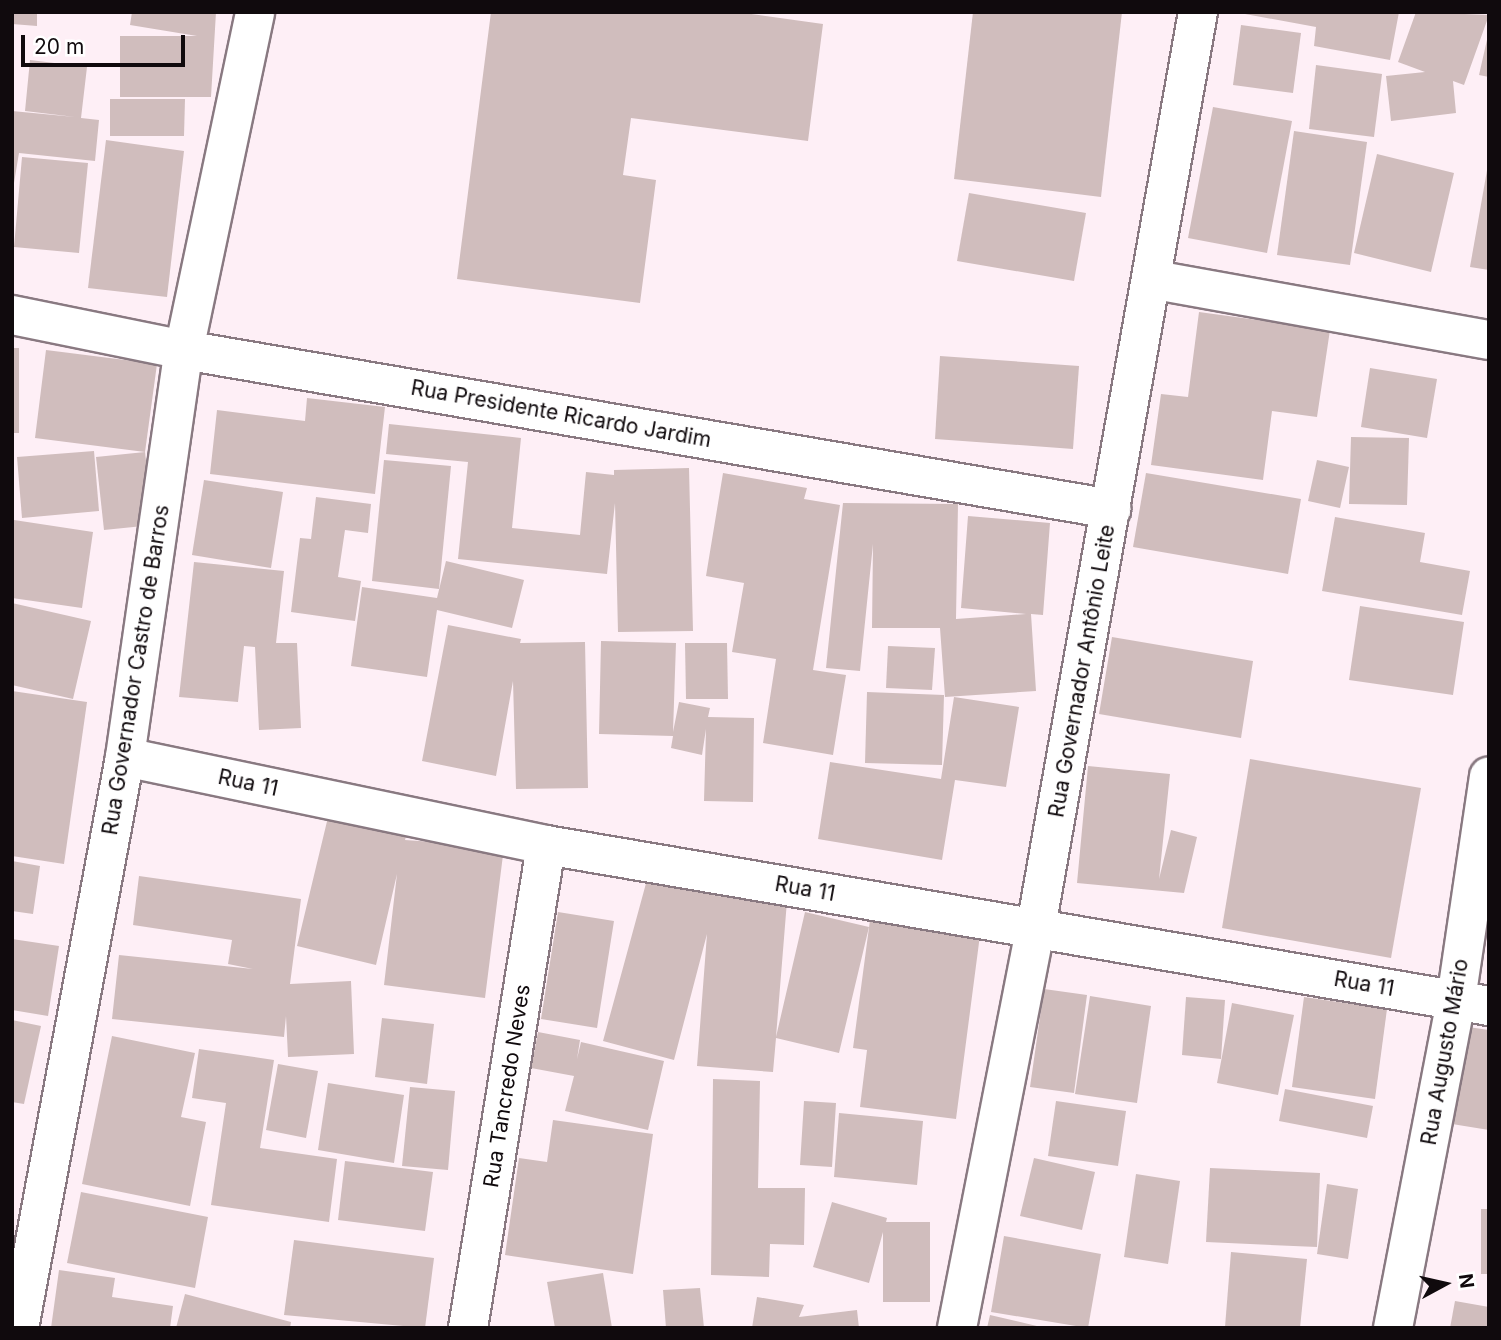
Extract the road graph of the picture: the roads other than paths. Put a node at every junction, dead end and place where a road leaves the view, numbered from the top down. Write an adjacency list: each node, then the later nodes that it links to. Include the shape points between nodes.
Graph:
1 (255, 12): 6 (street, Rua Governador Castro de Barros)
2 (1198, 12): 3 (street, Rua Governador Antônio Leite)
3 (1154, 280): 5 (street); 7 (street, Rua Governador Antônio Leite)
4 (12, 315): 6 (street, Rua Presidente Ricardo Jardim)
5 (1489, 340)
6 (184, 350): 7 (street, Rua Presidente Ricardo Jardim); 8 (street, Rua Governador Castro de Barros)
7 (1111, 509): 11 (street, Rua Governador Antônio Leite)
8 (125, 757): 10 (street, Rua 11); 13 (street, Rua Governador Castro de Barros)
9 (1489, 776): 12 (street, Rua Augusto Mário)
10 (546, 845): 11 (street, Rua 11); 14 (street, Rua Tancredo Neves)
11 (1036, 927): 12 (street, Rua 11); 15 (street, Rua Governador Antônio Leite)
12 (1472, 1003): 16 (street, Rua Augusto Mário)
13 (19, 1328)
14 (468, 1328)
15 (957, 1328)
16 (1393, 1328)

